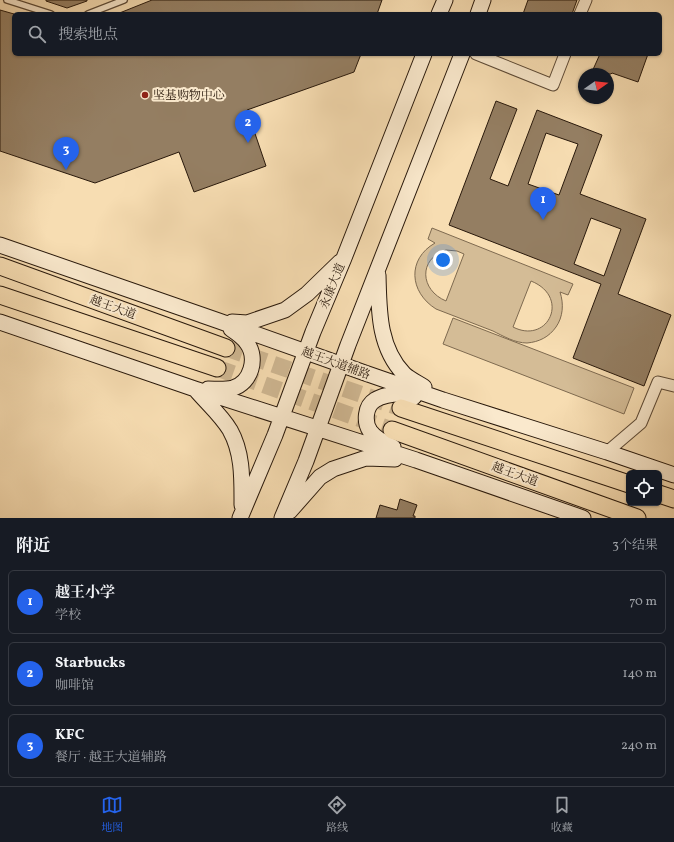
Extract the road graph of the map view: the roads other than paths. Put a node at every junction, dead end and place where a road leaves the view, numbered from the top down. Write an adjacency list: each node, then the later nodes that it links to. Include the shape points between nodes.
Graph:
1 (7, 0): 6 (lane)
2 (124, 0): 7 (lane)
3 (445, 0): 8 (main road)
4 (483, 0): 9 (main road)
5 (586, 0): 10 (street)
6 (45, 12)
7 (93, 12)
8 (440, 12)
9 (479, 12)
10 (581, 12)
11 (423, 56): 16 (main road, 永康大道)
12 (461, 56): 18 (main road)
13 (481, 56): 14 (street, via 553,85)
14 (564, 56)
15 (0, 245): 20 (main road, 越王大道辅路)
16 (344, 258): 20 (main road, via 307,294 285,310 247,323); 23 (main road, 永康大道)
17 (0, 266): 22 (main road, 越王大道)
18 (378, 268): 24 (main road); 28 (main road, via 379,310 387,348 404,374)
19 (0, 295): 25 (main road, 越王大道)
20 (219, 321): 23 (main road, 越王大道辅路); 27 (main road, via 248,344 253,355 252,369 245,381 233,388)
21 (0, 322): 27 (main road)
22 (226, 348)
23 (306, 352): 24 (main road, 越王大道辅路); 30 (main road, 永康大道)
24 (340, 365): 28 (main road, 越王大道辅路); 31 (main road)
25 (218, 368)
26 (674, 386): 33 (street, via 658,382 641,423)
27 (195, 389): 30 (main road); 39 (main road, via 225,423 235,441 242,470)
28 (443, 400): 33 (main road, 越王大道辅路); 34 (main road, via 398,394 374,400 367,410 366,422 380,441)
29 (401, 408): 36 (main road)
30 (281, 417): 31 (main road); 39 (main road, 永康大道)
31 (317, 429): 34 (main road); 40 (main road)
32 (392, 430): 42 (main road, 越王大道)
33 (607, 452): 35 (main road, 越王大道辅路)
34 (416, 460): 40 (main road, via 366,458 344,465 320,477); 41 (main road)
35 (674, 475)
36 (626, 483)
37 (662, 495): 38 (main road)
38 (674, 499)
39 (241, 515)
40 (283, 518)
41 (583, 518)
42 (637, 518)

